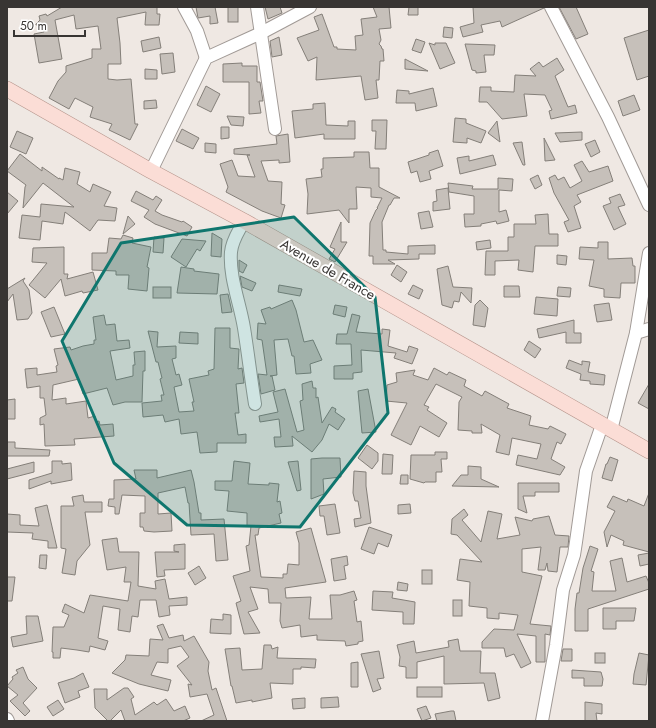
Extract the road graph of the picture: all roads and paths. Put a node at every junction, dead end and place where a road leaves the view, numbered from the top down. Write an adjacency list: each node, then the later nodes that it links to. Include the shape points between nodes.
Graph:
1 (184, 7): 6 (street, via 197,31)
2 (258, 7): 5 (street)
3 (310, 7): 5 (street)
4 (551, 7): 10 (street, via 608,117)
5 (261, 33): 6 (street); 8 (street)
6 (206, 58): 9 (street)
7 (7, 89): 9 (main road, Avenue de France)
8 (275, 129)
9 (151, 171): 11 (main road, Avenue de France)
10 (649, 204)
11 (244, 221): 15 (street, via 234,239 231,261); 16 (main road, Avenue de France)
12 (649, 253): 14 (street)
13 (649, 329): 14 (street)
14 (636, 333): 16 (street)
15 (255, 404)
16 (606, 427): 17 (main road, Avenue de France); 18 (street, via 586,471 574,556 563,590)
17 (649, 450)
18 (542, 721)

